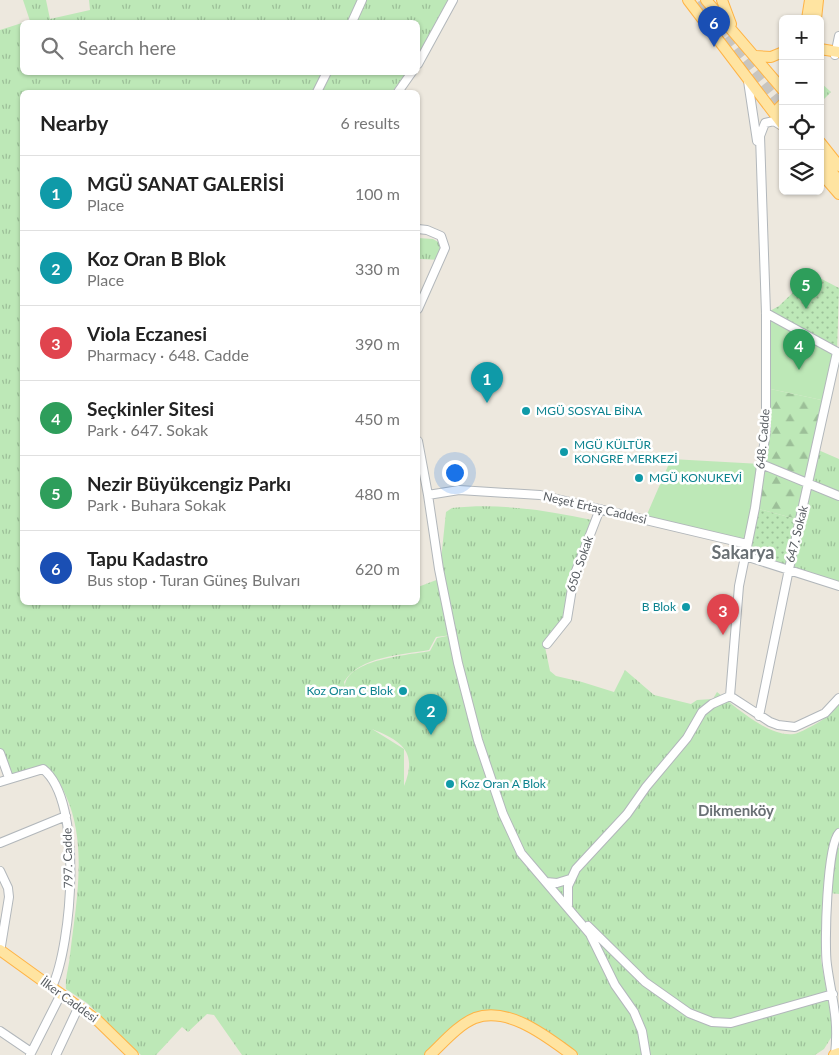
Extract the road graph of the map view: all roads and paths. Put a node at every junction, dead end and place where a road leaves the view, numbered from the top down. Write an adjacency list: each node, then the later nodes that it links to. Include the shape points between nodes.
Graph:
1 (362, 0): 10 (street)
2 (453, 0): 18 (street)
3 (688, 0): 21 (main road)
4 (706, 0): 11 (main road)
5 (810, 0): 8 (main road)
6 (818, 0): 9 (main road)
7 (725, 1): 11 (main road)
8 (808, 15)
9 (816, 15)
10 (353, 20)
11 (735, 34): 16 (main road)
12 (839, 36): 14 (street)
13 (824, 50): 14 (main road)
14 (837, 53): 17 (main road)
15 (779, 54): 16 (main road)
16 (756, 56): 22 (main road)
17 (824, 57)
18 (420, 60)
19 (326, 75): 23 (street)
20 (410, 75): 24 (street)
21 (748, 81): 25 (main road); 31 (street)
22 (779, 85)
23 (318, 90)
24 (399, 90)
25 (779, 120)
26 (779, 123): 31 (street, via 766,123 762,129)
27 (824, 147): 29 (main road)
28 (824, 162): 32 (main road)
29 (839, 166)
30 (824, 177): 33 (main road)
31 (762, 180): 36 (street, 648. Cadde)
32 (839, 181)
33 (839, 194)
34 (420, 229): 35 (street, via 441,236 445,248)
35 (420, 304)
36 (766, 313): 37 (street); 39 (street, 648. Cadde, via 766,431)
37 (838, 352): 40 (street, 647. Sokak)
38 (420, 452): 41 (street)
39 (761, 464): 40 (street); 44 (street, 648. Cadde)
40 (809, 484): 42 (street); 46 (street, 647. Sokak)
41 (428, 495): 43 (street, Neşet Ertaş Caddesi, via 440,491 512,492); 60 (street, via 458,663 478,740 512,836 521,853)
42 (839, 496)
43 (600, 509): 44 (street, Neşet Ertaş Caddesi); 48 (street, 650. Sokak, via 574,576 567,619)
44 (747, 544): 45 (street, 648. Cadde)
45 (745, 556): 46 (street); 49 (street, 648. Cadde, via 739,586)
46 (789, 569): 47 (street); 51 (street, 647. Sokak)
47 (839, 586)
48 (547, 644)
49 (730, 696): 51 (street); 59 (street, via 702,712 687,738 627,814)
50 (839, 698): 51 (street, via 825,713 795,728 778,725)
51 (759, 716)
52 (0, 753): 53 (street)
53 (9, 778): 54 (street); 55 (street, 797. Cadde, via 43,769 56,789)
54 (0, 782)
55 (66, 816): 57 (street); 63 (street, 797. Cadde, via 70,883 61,959)
56 (837, 835): 65 (street, via 831,860 826,945 826,964)
57 (0, 843)
58 (0, 871): 62 (street, via 9,897)
59 (570, 878): 60 (street, via 557,883); 61 (street)
60 (546, 882): 61 (street)
61 (568, 906): 65 (street, via 645,982 689,1013 712,1022 730,1023); 74 (street, via 588,930 615,986 634,1012 642,1031)
62 (0, 951): 63 (main road, İlker Caddesi)
63 (52, 987): 64 (main road, İlker Caddesi)
64 (61, 994): 66 (main road, İlker Caddesi); 69 (street)
65 (836, 999): 75 (street, via 839,1033)
66 (79, 1006): 70 (street); 71 (main road, İlker Caddesi)
67 (0, 1031): 69 (street)
68 (839, 1053): 75 (main road)
69 (30, 1054)
70 (56, 1055)
71 (133, 1055)
72 (430, 1055): 73 (main road, via 469,1021 490,1017 532,1028)
73 (572, 1055)
74 (646, 1055)
75 (834, 1055)

